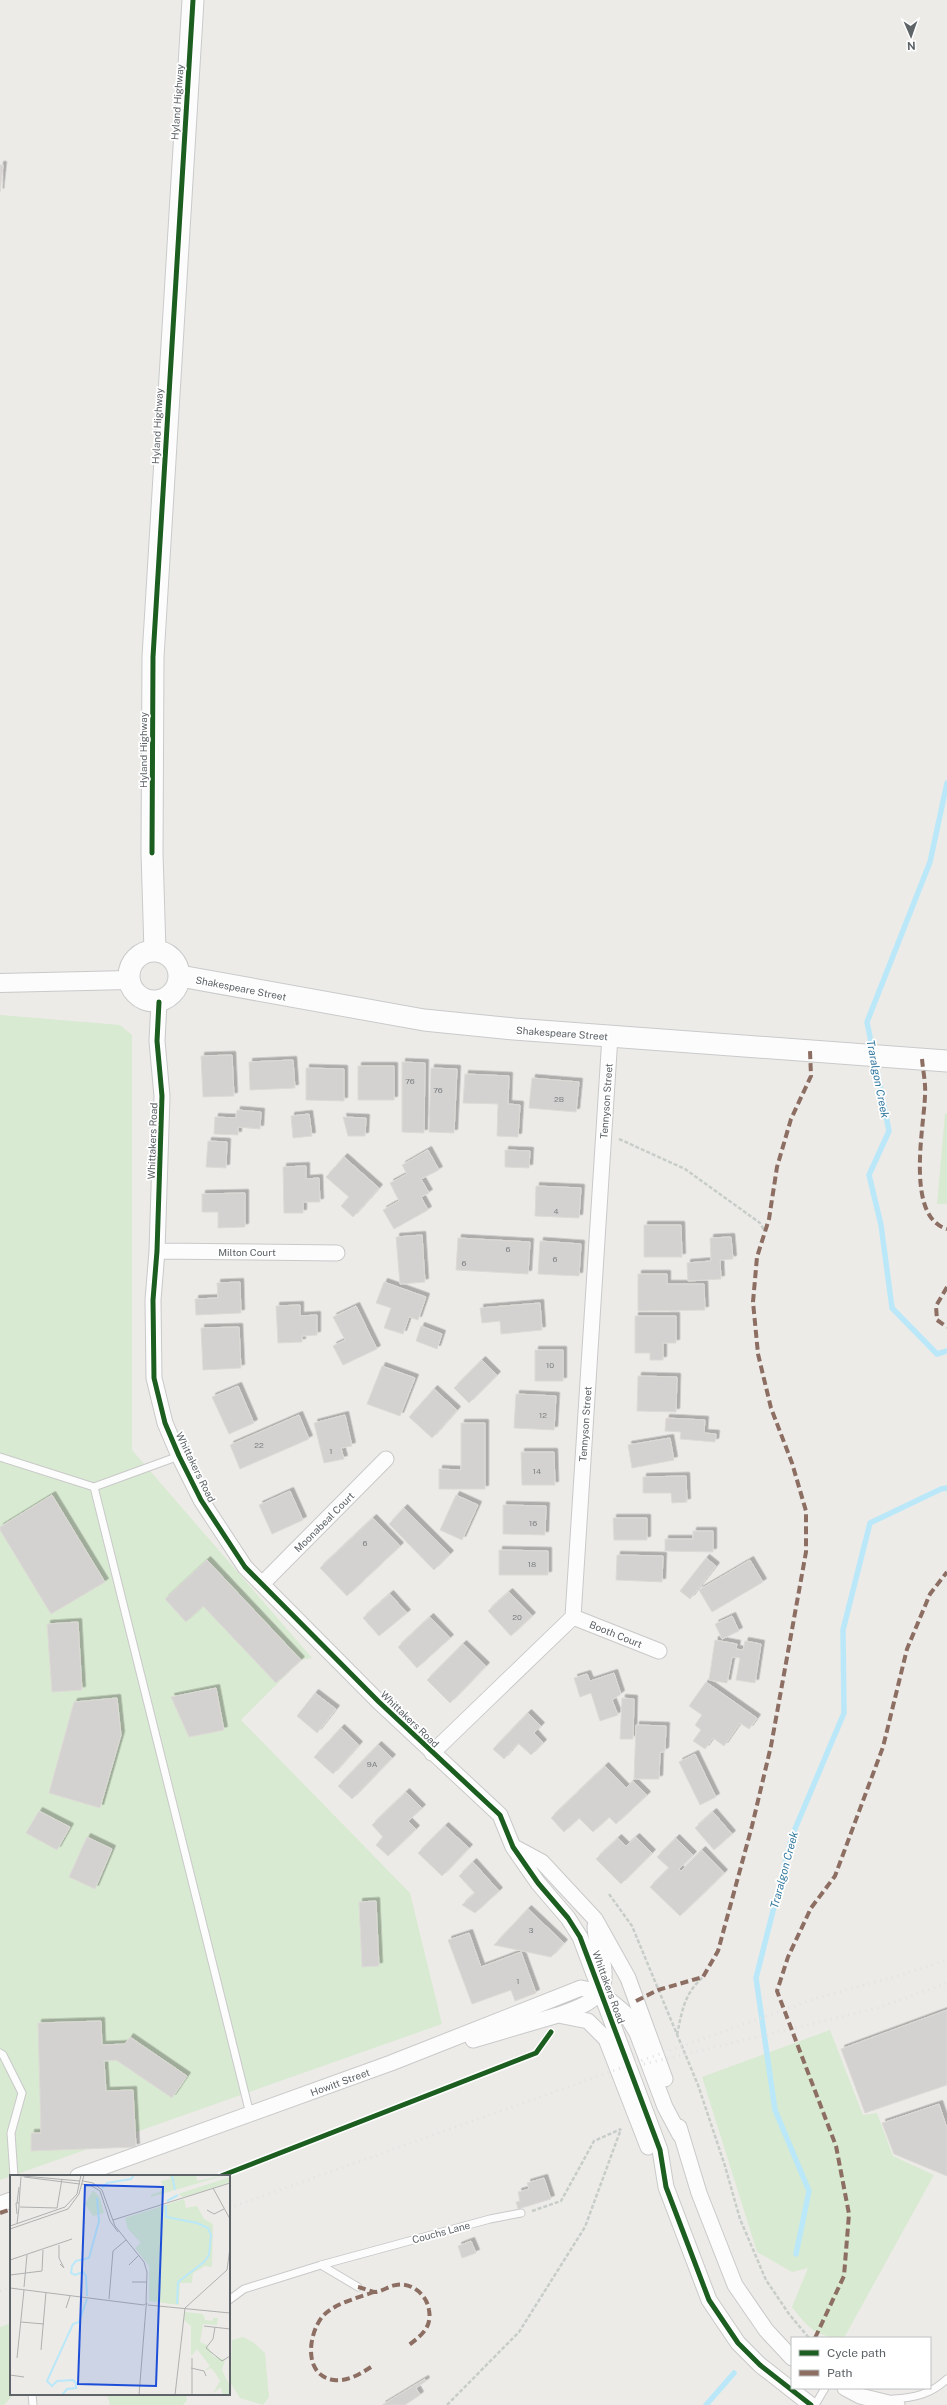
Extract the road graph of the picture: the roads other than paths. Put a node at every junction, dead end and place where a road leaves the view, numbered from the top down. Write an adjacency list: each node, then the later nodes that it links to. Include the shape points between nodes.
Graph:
1 (193, 0): 2 (main road, Hyland Highway, via 153,657 152,853)
2 (155, 951): 3 (main road, via 173,958); 4 (main road, via 137,957 129,971)
3 (180, 976): 6 (main road, via 179,985 174,993); 7 (main road, Shakespeare Street, via 424,1020)
4 (129, 980): 5 (street); 6 (main road, via 131,988 143,999)
5 (0, 983)
6 (159, 1002): 9 (street, Whittakers Road, via 157,1041 162,1096)
7 (610, 1036): 8 (main road, Shakespeare Street); 16 (street, Tennyson Street)
8 (947, 1061)
9 (158, 1251): 10 (street, Milton Court); 11 (street, Whittakers Road, via 153,1300 154,1378 165,1423)
10 (337, 1253)
11 (179, 1456): 14 (lane); 15 (street, Whittakers Road, via 201,1500 245,1567)
12 (0, 1458): 14 (lane)
13 (386, 1459): 15 (street, Moonabeal Court)
14 (94, 1487): 27 (lane)
15 (262, 1584): 18 (street, Whittakers Road)
16 (573, 1617): 17 (street, Booth Court); 18 (street)
17 (659, 1651)
18 (432, 1753): 19 (street, Whittakers Road, via 500,1815)
19 (514, 1847): 20 (street, Whittakers Road, via 542,1862); 21 (street, Whittakers Road, via 538,1883 568,1918)
20 (595, 1919): 23 (street, via 595,1937 606,1974); 28 (street, Whittakers Road, via 628,1978 676,2108)
21 (586, 1952): 22 (street); 23 (street, Whittakers Road)
22 (581, 1988): 23 (street); 26 (street, Howitt Street)
23 (600, 1992): 24 (street, via 592,2002); 28 (street, via 625,2013 637,2033 665,2107); 31 (street, Whittakers Road, via 660,2150)
24 (558, 2016): 26 (street); 31 (street, via 588,2021 606,2038)
25 (0, 2053): 29 (lane, via 22,2093 11,2133)
26 (391, 2063): 27 (street, Howitt Street)
27 (250, 2115): 30 (street, Howitt Street)
28 (680, 2135): 38 (street, Whittakers Road, via 699,2193 736,2285 766,2330)
29 (14, 2175)
30 (81, 2175)
31 (666, 2187): 45 (street, Whittakers Road, via 710,2300 738,2343 760,2365)
32 (10, 2200): 33 (street)
33 (0, 2204)
34 (521, 2213): 35 (lane, Couchs Lane)
35 (321, 2265): 36 (lane); 37 (lane, Couchs Lane, via 244,2289)
36 (358, 2287)
37 (230, 2299)
38 (791, 2357)
39 (947, 2379): 43 (lane, via 932,2391 913,2398)
40 (824, 2389): 46 (lane)
41 (847, 2389): 43 (street)
42 (32, 2395): 44 (lane)
43 (874, 2400): 47 (street)
44 (33, 2405)
45 (811, 2405)
46 (815, 2405)
47 (897, 2405)

